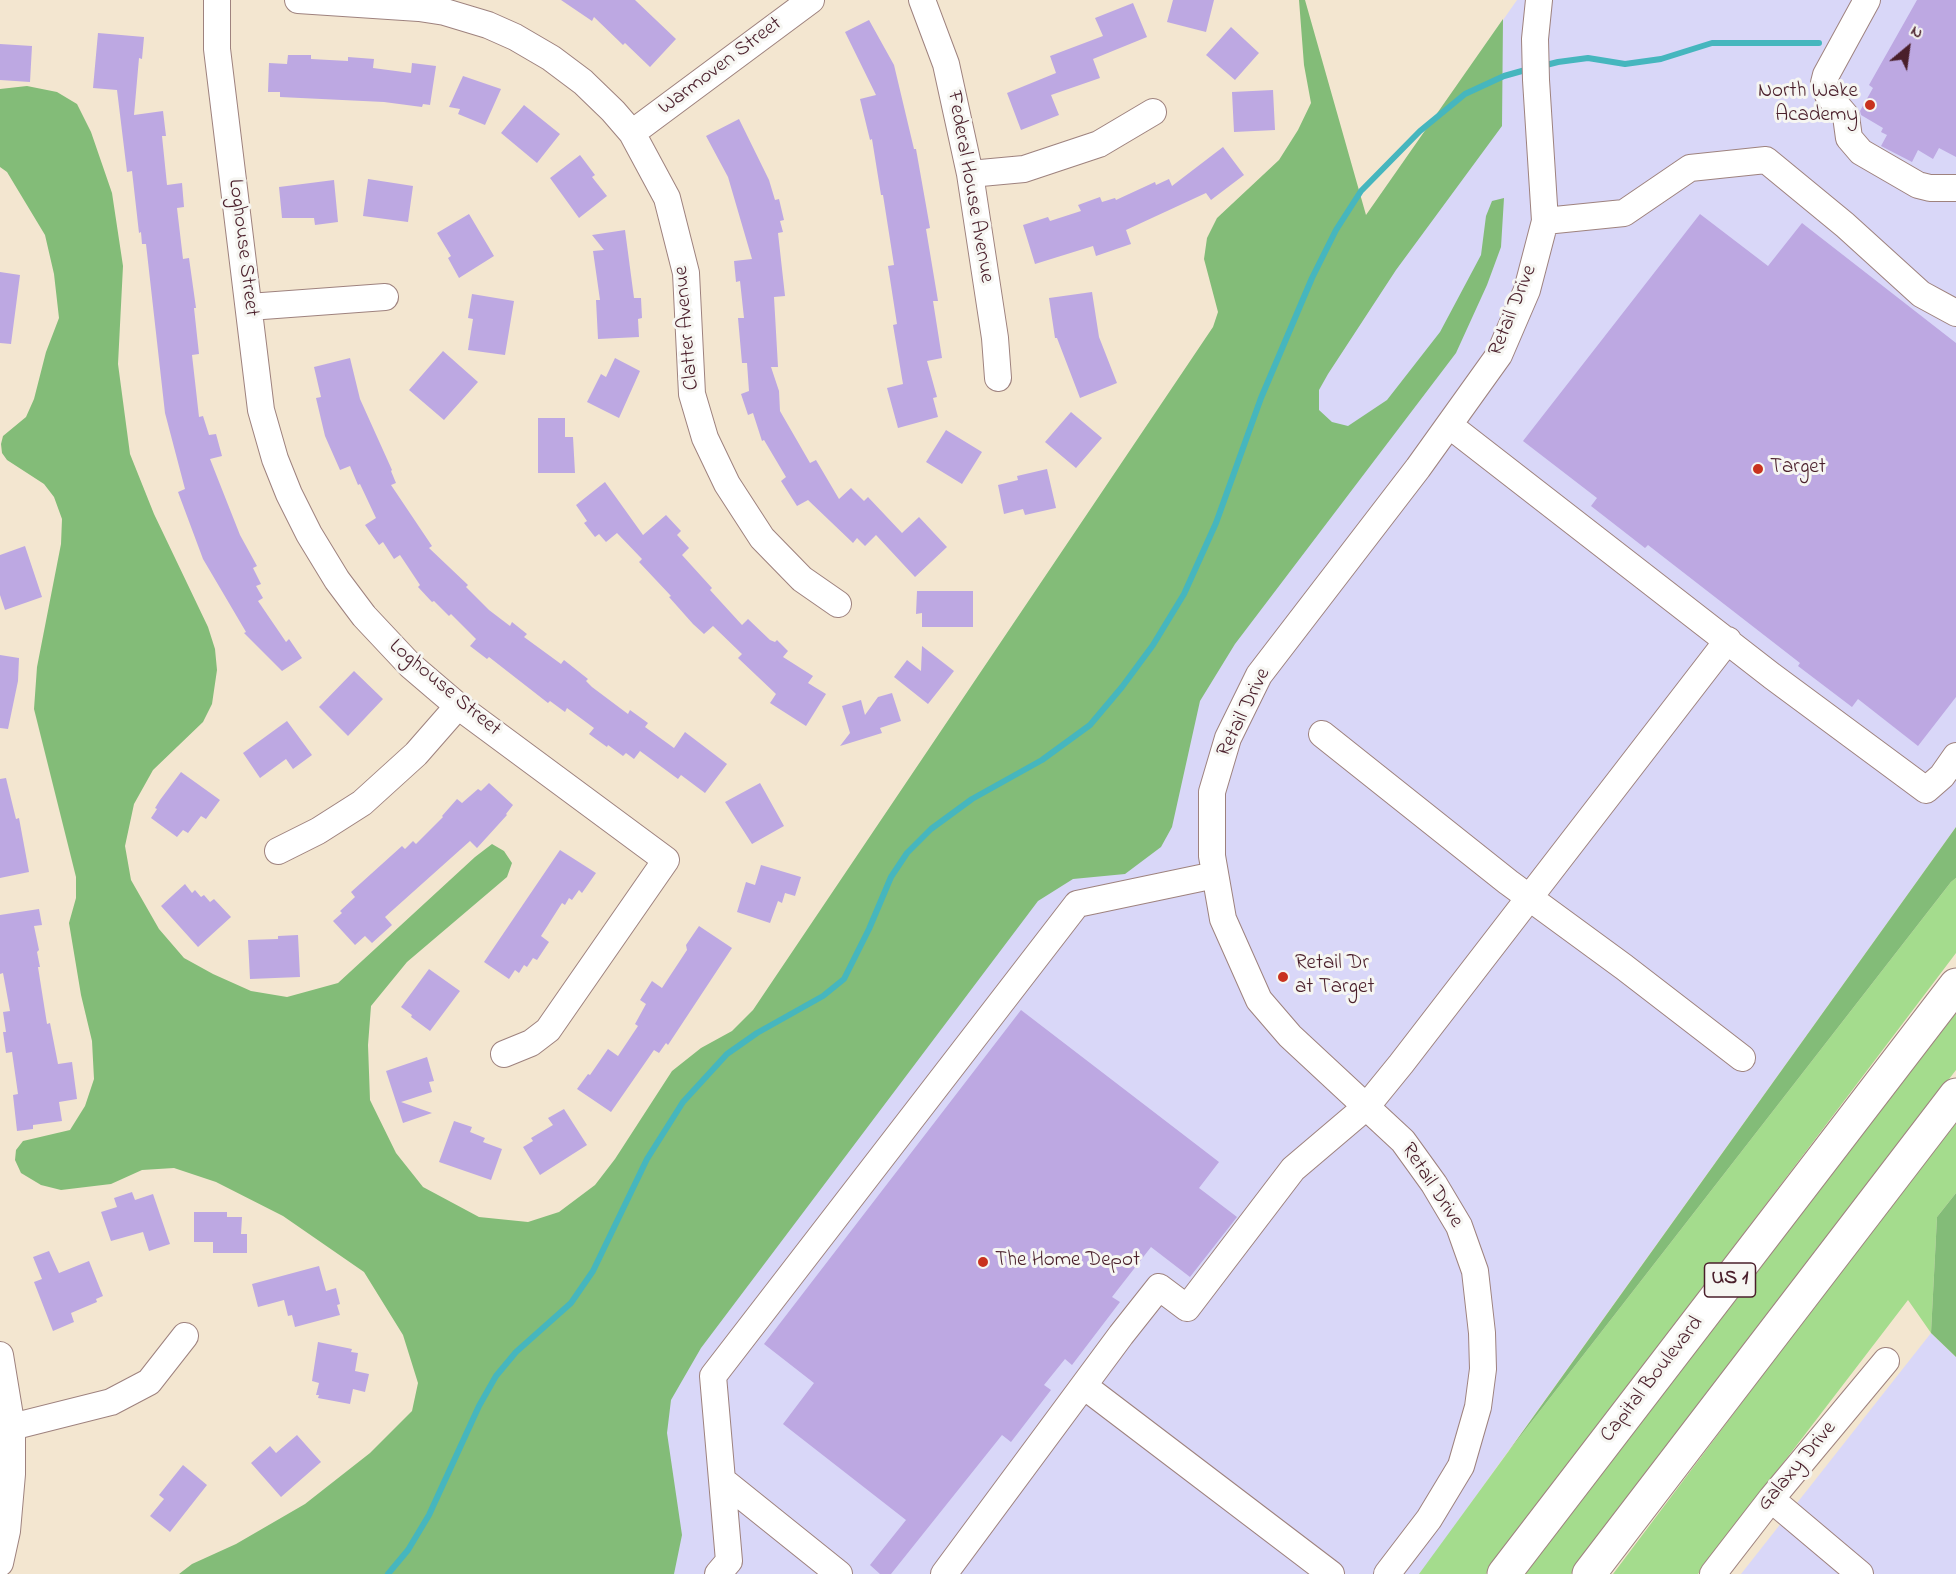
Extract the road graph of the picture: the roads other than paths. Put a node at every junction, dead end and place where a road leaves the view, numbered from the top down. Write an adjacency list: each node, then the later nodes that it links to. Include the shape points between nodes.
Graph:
1 (217, 0): 13 (street, Loghouse Street, via 217,49)
2 (298, 0): 8 (street, Clatter Avenue, via 419,8 488,25 569,70)
3 (811, 0): 8 (street, Warmoven Street)
4 (922, 0): 9 (street, Federal House Avenue, via 946,63)
5 (1539, 0): 11 (street, Retail Drive, via 1536,80)
6 (1867, 0): 10 (street, via 1826,75 1828,95 1846,116 1850,138 1862,152 1918,185)
7 (1153, 112): 9 (street, via 1099,144 1024,169)
8 (632, 133): 17 (street, Clatter Avenue, via 667,198 686,273 692,394 705,438 727,484 762,538 802,579)
9 (970, 174): 15 (street, Federal House Avenue)
10 (1956, 188)
11 (1545, 221): 14 (street, via 1624,213 1690,168 1766,160 1921,294); 16 (street, Retail Drive, via 1527,290 1498,355)
12 (385, 297): 13 (street)
13 (249, 307): 19 (street, Loghouse Street, via 261,410 275,459 309,534 364,616 394,650)
14 (1956, 313)
15 (998, 378)
16 (1449, 425): 18 (street); 23 (street, Retail Drive, via 1259,675 1228,738 1212,792)
17 (838, 604)
18 (1728, 640): 21 (street, via 1926,790); 24 (street)
19 (458, 706): 22 (street, via 416,754 362,803); 26 (street, Loghouse Street, via 666,860 548,1030 531,1043)
20 (1322, 735): 24 (street)
21 (1949, 766)
22 (278, 852)
23 (1215, 875): 29 (street, Retail Drive, via 1223,918 1259,1000 1290,1036); 35 (street, via 1077,904 713,1376)
24 (1529, 897): 27 (street); 29 (street)
25 (1956, 985): 43 (highway, Capital Boulevard / US 1)
26 (504, 1054)
27 (1742, 1058)
28 (1956, 1095): 44 (highway)
29 (1366, 1107): 33 (street, via 1293,1169 1187,1308 1159,1287); 42 (street, Retail Drive, via 1403,1141 1459,1226 1475,1271 1482,1332 1478,1407 1461,1466)
30 (185, 1336): 34 (street, via 148,1382 111,1402)
31 (0, 1354): 34 (street)
32 (1886, 1361): 36 (street, Galaxy Drive)
33 (1084, 1386): 40 (street); 41 (street)
34 (6, 1429): 37 (street, via 12,1474 8,1531)
35 (722, 1480): 38 (street, via 729,1561); 39 (street)
36 (1771, 1499): 45 (street, Galaxy Drive); 46 (street)
37 (0, 1563)
38 (718, 1574)
39 (839, 1574)
40 (944, 1574)
41 (1331, 1574)
42 (1387, 1574)
43 (1504, 1574)
44 (1589, 1574)
45 (1713, 1574)
46 (1860, 1574)

